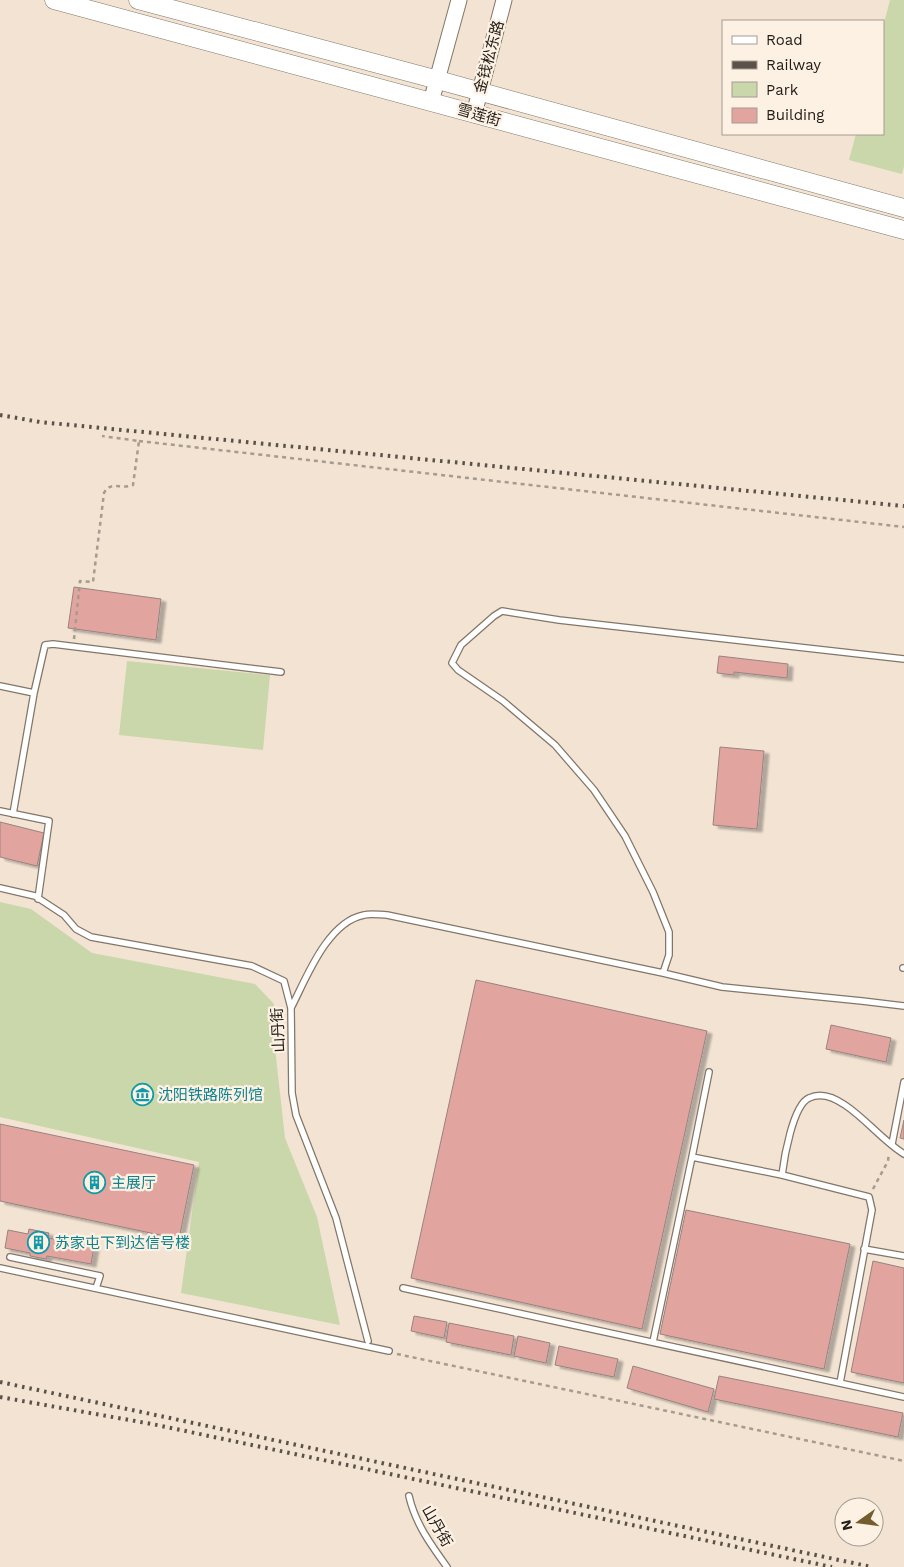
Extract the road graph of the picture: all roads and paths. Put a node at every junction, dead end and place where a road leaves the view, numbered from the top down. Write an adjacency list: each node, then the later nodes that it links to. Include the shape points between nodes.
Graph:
1 (54, 0): 7 (main road, 雪莲街)
2 (138, 0): 5 (main road, 雪莲街)
3 (460, 0): 5 (main road)
4 (504, 0): 6 (main road, 金钱松东路)
5 (438, 80): 6 (main road, 雪莲街); 7 (main road)
6 (480, 91): 8 (main road, 金钱松东路); 9 (main road, 雪莲街)
7 (431, 102): 8 (main road, 雪莲街)
8 (474, 114): 10 (main road, 雪莲街)
9 (904, 208)
10 (904, 230)
11 (102, 436): 12 (path)
12 (138, 442): 13 (path); 14 (path, via 133,485 112,485 104,493 94,582 80,581)
13 (904, 527)
14 (73, 646): 16 (lane); 18 (lane, via 45,645)
15 (904, 659): 23 (lane, via 502,611 461,645 452,663 458,670 503,701 556,745 594,790 625,836 669,932 669,955)
16 (281, 672)
17 (0, 686): 18 (lane)
18 (34, 693): 20 (lane)
19 (0, 811): 20 (lane)
20 (13, 814): 22 (lane, via 49,821)
21 (0, 888): 22 (lane, 山丹街)
22 (38, 899): 25 (lane, 山丹街, via 64,915 76,930 91,937 252,966 284,982)
23 (663, 973): 24 (lane, via 722,987); 25 (lane, via 387,915 364,915 346,922 322,948)
24 (904, 1006)
25 (291, 1008): 41 (lane, 山丹街, via 292,1093 296,1115 336,1218)
26 (709, 1072): 30 (lane)
27 (904, 1082): 28 (lane)
28 (892, 1144): 29 (lane); 31 (lane, via 844,1104 823,1094 808,1098 801,1106 786,1144); 32 (path, via 888,1161)
29 (904, 1154)
30 (692, 1157): 31 (lane); 42 (lane)
31 (782, 1176): 32 (lane)
32 (869, 1197): 33 (lane, via 872,1210)
33 (864, 1249): 35 (lane); 44 (lane)
34 (10, 1256): 36 (lane)
35 (904, 1256)
36 (24, 1260): 38 (lane); 39 (lane, via 100,1276)
37 (0, 1268): 38 (lane)
38 (21, 1272): 39 (lane)
39 (96, 1288): 43 (lane)
40 (404, 1288): 42 (lane)
41 (368, 1341)
42 (653, 1342): 44 (lane)
43 (389, 1352): 46 (path)
44 (840, 1383): 45 (lane)
45 (904, 1397)
46 (904, 1461)
47 (409, 1496): 48 (lane, 山丹街, via 427,1539)
48 (448, 1567)

